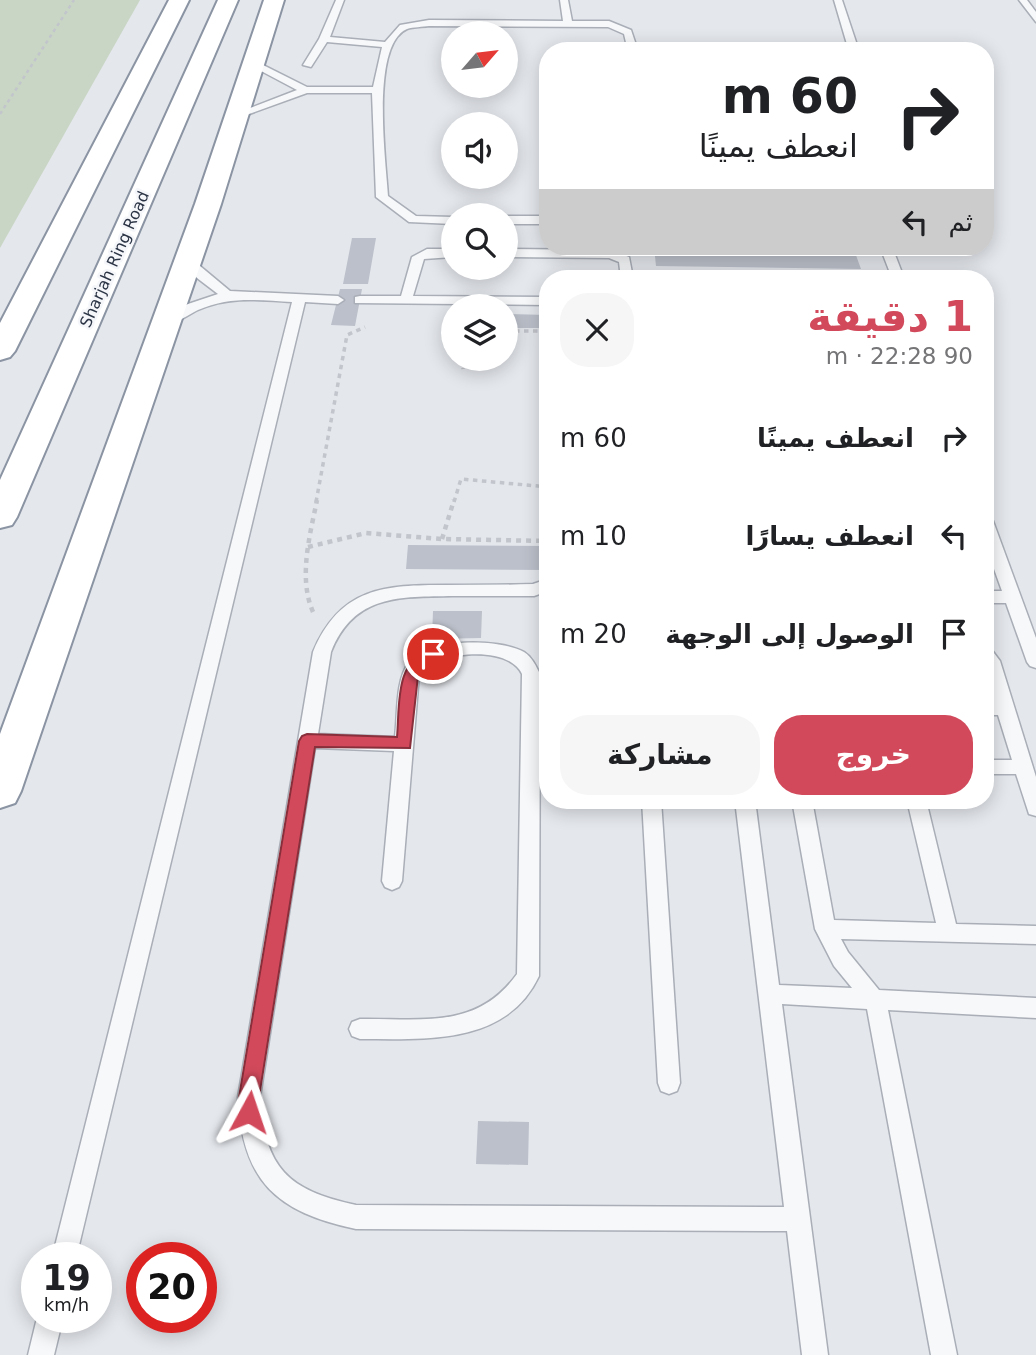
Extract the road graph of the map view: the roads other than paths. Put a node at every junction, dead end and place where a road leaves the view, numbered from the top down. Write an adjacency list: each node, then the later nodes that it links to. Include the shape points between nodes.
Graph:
1 (179, 0): 35 (highway)
2 (228, 0): 36 (highway, Sharjah Ring Road)
3 (274, 0): 14 (highway)
4 (340, 0): 10 (lane)
5 (564, 0): 9 (lane)
6 (838, 0): 12 (lane)
7 (1023, 0): 8 (lane)
8 (1036, 19)
9 (568, 25): 11 (lane, via 617,26); 13 (lane, via 421,23 403,27)
10 (324, 39): 13 (lane); 15 (lane)
11 (632, 42)
12 (851, 42)
13 (387, 46): 17 (lane)
14 (253, 63): 16 (lane); 18 (highway)
15 (308, 65)
16 (306, 90): 17 (lane); 18 (lane)
17 (377, 90): 19 (lane, via 382,197 413,220)
18 (237, 116): 26 (highway)
19 (441, 220)
20 (518, 220): 21 (lane)
21 (539, 220)
22 (441, 253): 32 (lane, via 418,257)
23 (518, 253): 24 (lane)
24 (539, 253)
25 (616, 256): 27 (lane, via 625,260)
26 (188, 260): 28 (lane); 34 (highway)
27 (626, 270)
28 (228, 295): 29 (lane); 34 (lane)
29 (299, 300): 30 (lane); 67 (lane)
30 (338, 300)
31 (360, 300): 32 (lane)
32 (406, 300): 33 (lane)
33 (539, 301)
34 (167, 321): 51 (highway)
35 (0, 351)
36 (0, 517)
37 (994, 545): 40 (lane)
38 (539, 591): 45 (lane, via 395,591 354,607 338,620 322,652)
39 (994, 597): 40 (lane)
40 (1013, 597): 41 (lane)
41 (1036, 662)
42 (994, 671): 44 (lane)
43 (994, 708): 44 (lane)
44 (1005, 708): 49 (lane)
45 (307, 741): 46 (lane); 66 (lane, via 249,1097 249,1126 273,1179 296,1199 324,1212 356,1217)
46 (404, 744): 47 (lane, via 410,674 423,658 445,651 509,653 520,658 531,674); 57 (lane)
47 (539, 761)
48 (994, 767): 49 (lane)
49 (1023, 767): 52 (lane)
50 (539, 789): 64 (lane, via 528,976 518,994 484,1020 461,1026)
51 (0, 791)
52 (1036, 808)
53 (652, 809): 65 (lane)
54 (746, 809): 61 (lane)
55 (804, 809): 58 (lane)
56 (919, 809): 59 (lane)
57 (392, 881)
58 (825, 929): 59 (lane); 62 (lane, via 841,960)
59 (948, 932): 60 (lane)
60 (1036, 935)
61 (769, 994): 62 (lane); 66 (lane)
62 (876, 1002): 63 (lane); 71 (lane)
63 (1036, 1008)
64 (360, 1029)
65 (669, 1083)
66 (797, 1219): 70 (lane)
67 (68, 1242)
68 (46, 1333): 69 (lane)
69 (41, 1355)
70 (815, 1355)
71 (944, 1355)

